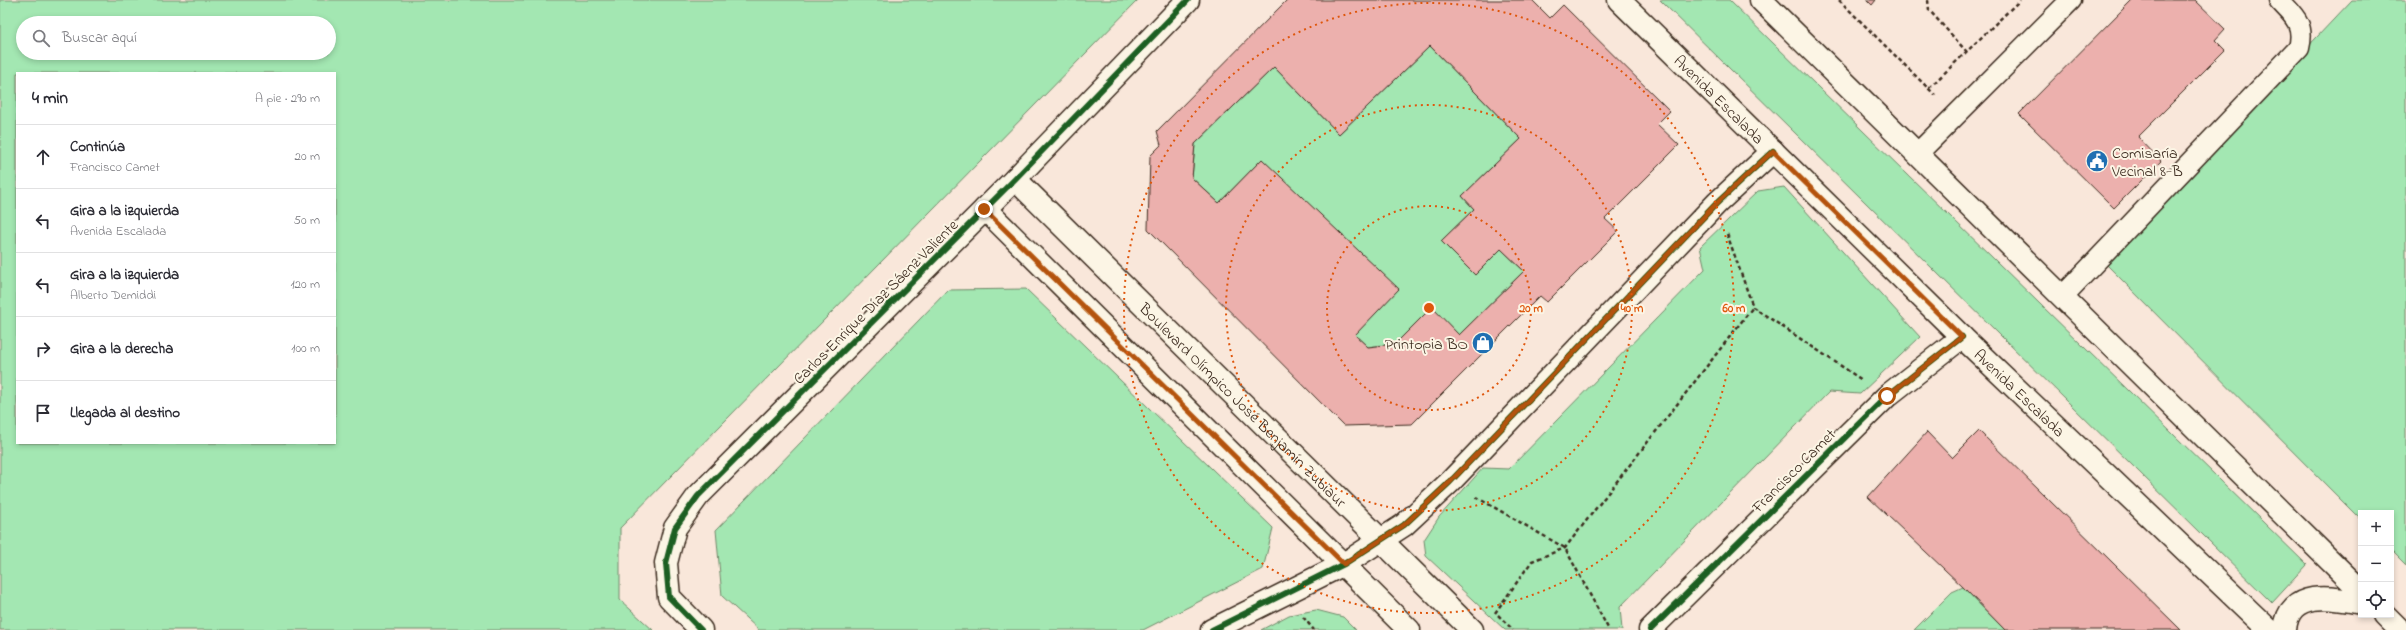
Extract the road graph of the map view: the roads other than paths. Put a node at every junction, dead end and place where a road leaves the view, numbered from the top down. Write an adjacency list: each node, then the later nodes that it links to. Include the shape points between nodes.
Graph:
1 (1188, 0): 8 (street, Carlos Enrique Díaz Sáenz Valiente)
2 (1619, 0): 6 (street, Avenida Escalada)
3 (1761, 0): 7 (street)
4 (2071, 0): 7 (lane)
5 (2279, 0): 10 (lane, via 2298,20 2302,35 2299,48)
6 (1773, 151): 11 (street, Avenida Escalada); 12 (street, via 1717,203 1450,482 1404,525)
7 (1917, 154): 10 (street)
8 (1015, 179): 9 (street, Carlos Enrique Díaz Sáenz Valiente); 12 (street, Boulevard Olímpico José Benjamín Zubiaur)
9 (984, 209): 13 (street); 17 (street, Carlos Enrique Díaz Sáenz Valiente, via 698,496 675,528 666,563 669,598)
10 (2062, 297): 14 (street)
11 (1962, 337): 21 (street, Francisco Camet, via 1887,396); 22 (street, Avenida Escalada)
12 (1381, 540): 13 (street); 20 (street, Boulevard Olímpico José Benjamín Zubiaur)
13 (1344, 564): 18 (street); 19 (street)
14 (2358, 588)
15 (2358, 602): 23 (street, via 2323,596 2310,600 2295,606 2286,622)
16 (2388, 618): 24 (street)
17 (701, 630)
18 (1212, 630)
19 (1409, 630)
20 (1472, 630)
21 (1650, 630)
22 (2269, 630)
23 (2285, 630)
24 (2400, 630)

